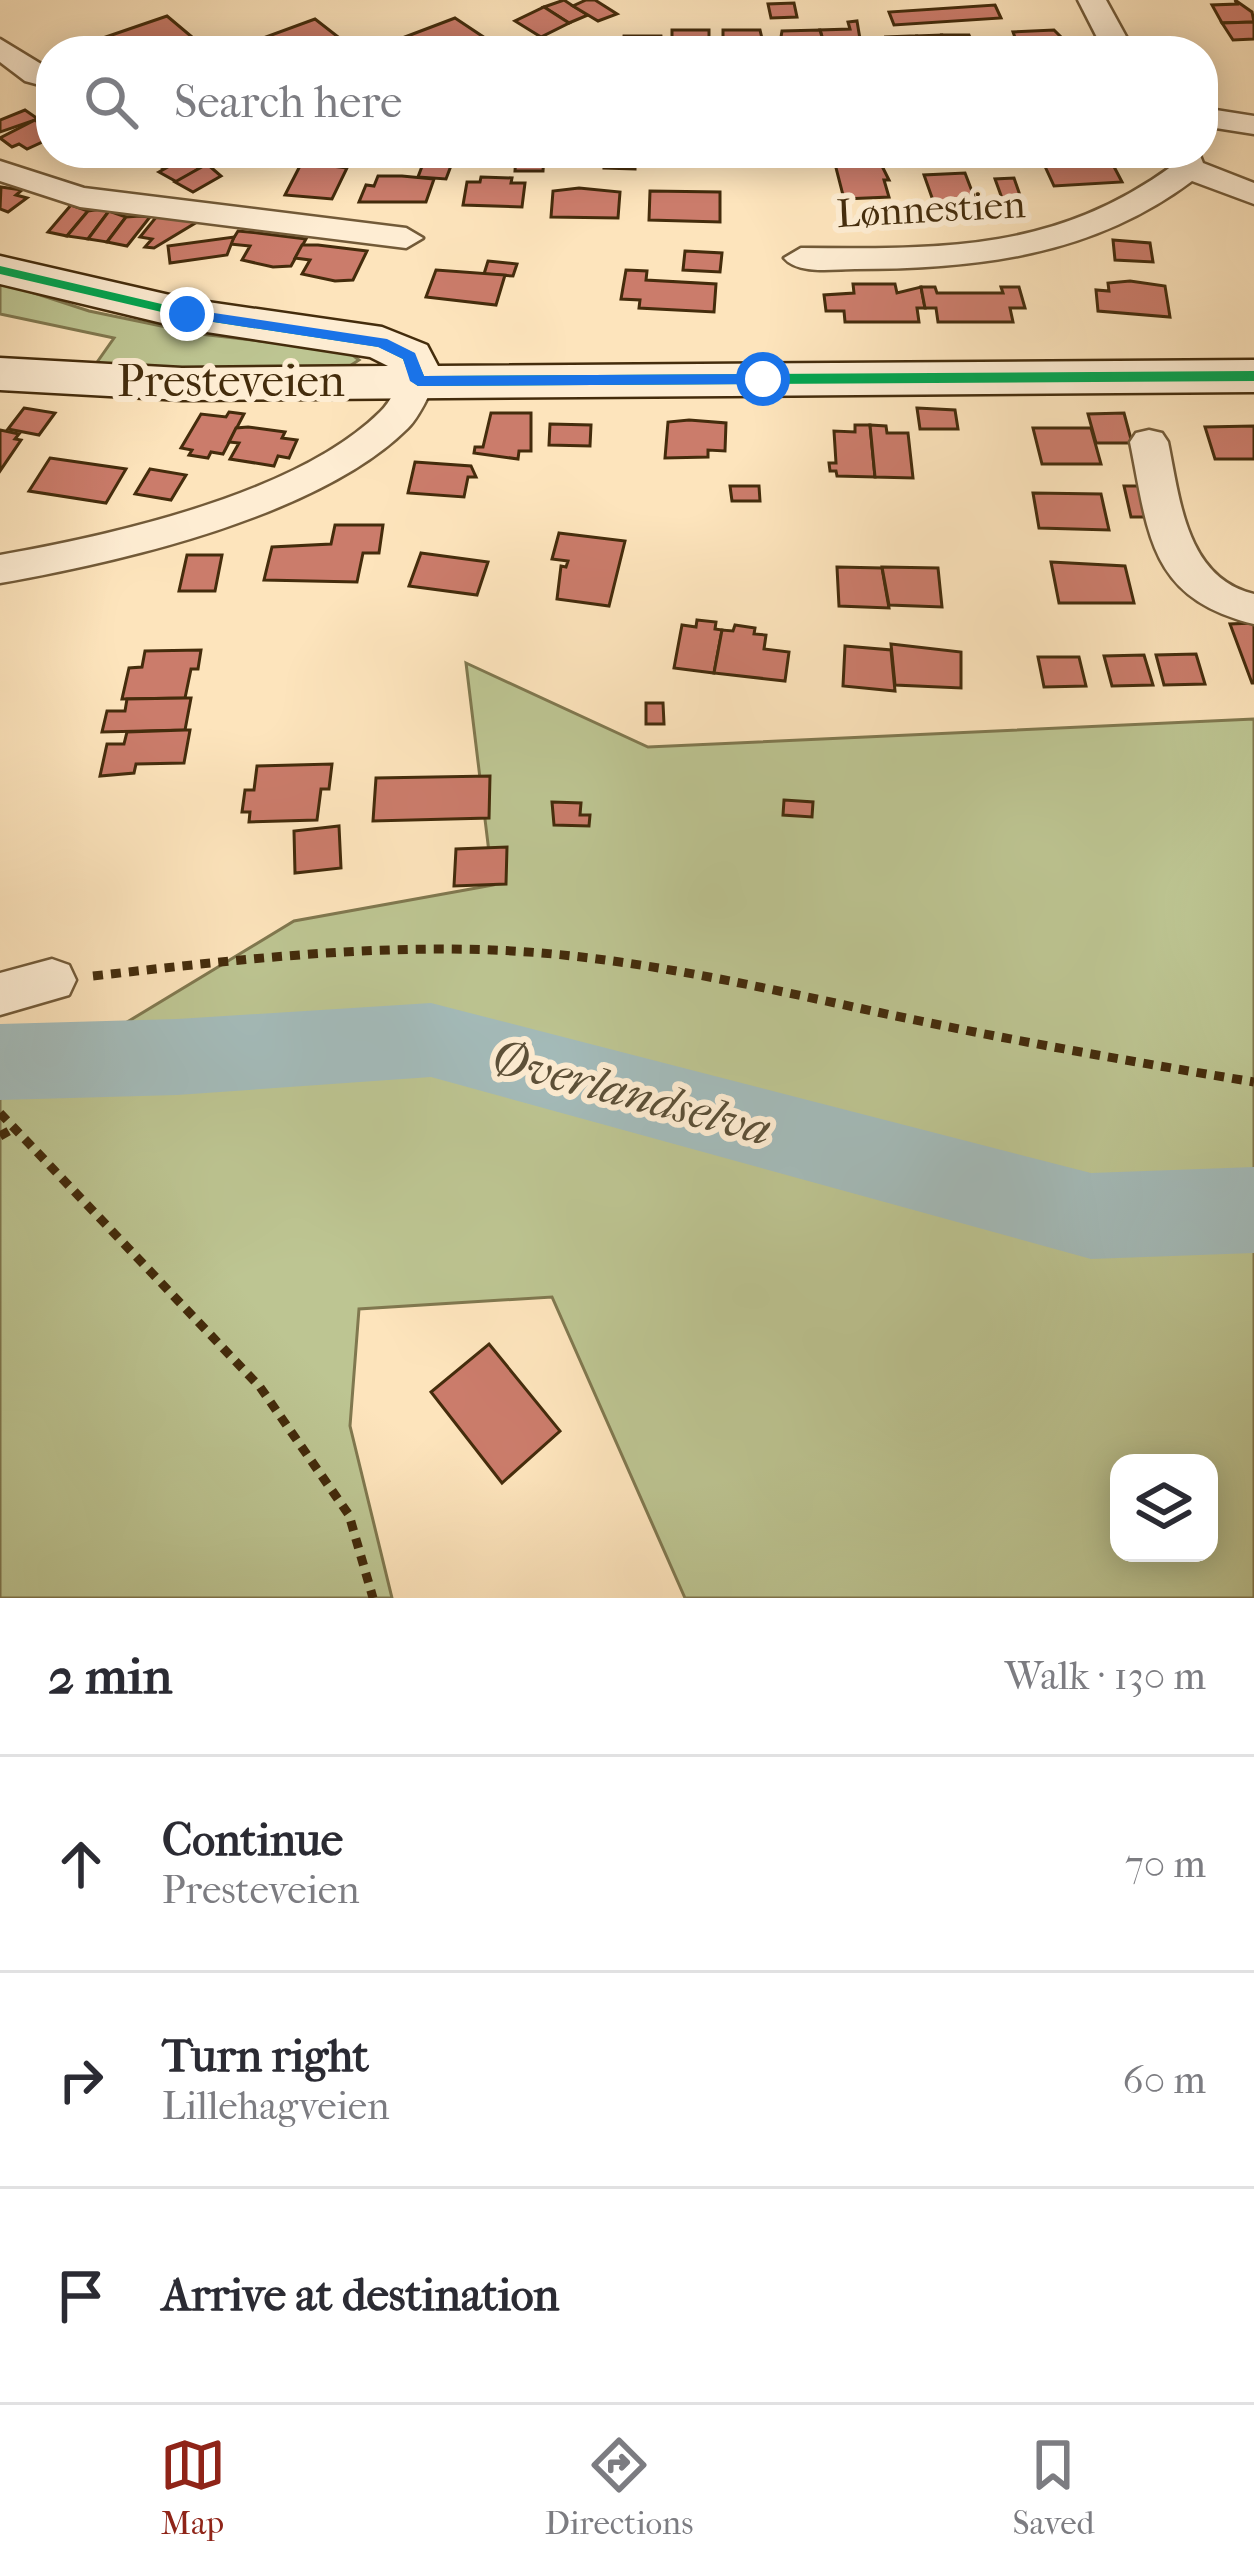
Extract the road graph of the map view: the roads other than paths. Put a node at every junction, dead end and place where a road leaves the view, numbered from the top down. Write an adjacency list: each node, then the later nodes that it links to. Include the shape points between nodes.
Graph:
1 (1092, 0): 2 (street)
2 (1111, 36)
3 (0, 48): 4 (street)
4 (36, 75)
5 (1218, 119): 6 (street)
6 (1254, 125)
7 (1181, 168): 12 (street, Lønnestien, via 1162,192 1044,246 933,259)
8 (1200, 168): 10 (street)
9 (0, 171): 11 (street, via 80,197)
10 (1254, 194)
11 (406, 238)
12 (801, 258)
13 (0, 270): 16 (main road, via 187,314 382,343 409,356)
14 (0, 374): 16 (main road, Presteveien, via 182,384)
15 (1254, 376): 16 (main road, Presteveien)
16 (418, 381): 18 (street, via 413,403 325,471 133,538)
17 (1149, 442): 19 (street, via 1190,578 1225,602)
18 (0, 569)
19 (1254, 609)
20 (52, 980): 21 (street)
21 (0, 994)

